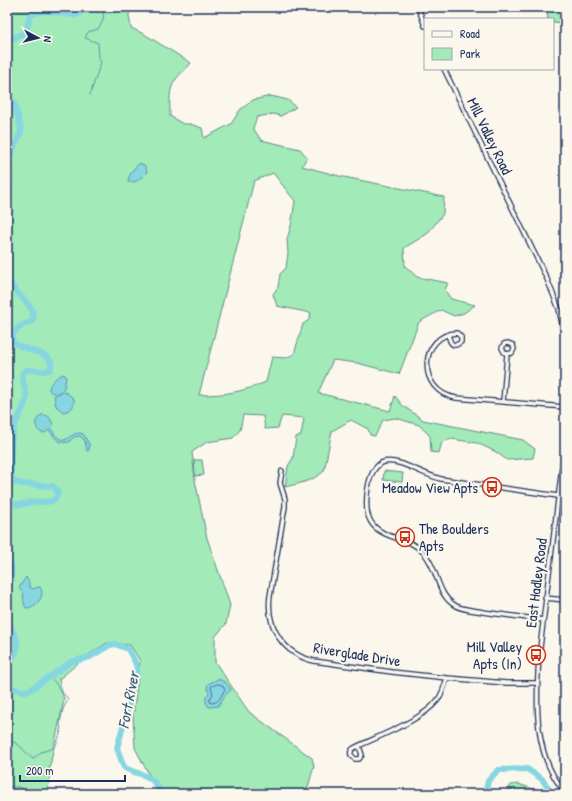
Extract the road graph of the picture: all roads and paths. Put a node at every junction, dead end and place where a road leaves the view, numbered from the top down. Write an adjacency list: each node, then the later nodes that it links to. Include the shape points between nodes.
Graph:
1 (418, 7): 2 (street)
2 (424, 23)
3 (444, 70): 5 (street, Mill Valley Road, via 553,292)
4 (448, 335): 7 (street, via 436,342 429,355 427,372 433,385 453,397)
5 (565, 339)
6 (507, 354): 7 (street)
7 (503, 402): 8 (street)
8 (565, 407)
9 (565, 442): 11 (street, East Hadley Road)
10 (282, 471): 16 (street, Riverglade Drive, via 280,484 285,503 269,606 273,627 281,641 295,654 310,660)
11 (559, 496): 12 (street); 13 (street, East Hadley Road); 15 (street, via 441,479 400,462 390,461 373,471 366,508 373,525 381,532 408,540 420,549 433,565 442,592 456,606)
12 (565, 497)
13 (546, 598): 14 (street); 15 (street, East Hadley Road)
14 (565, 600)
15 (543, 620): 17 (street, East Hadley Road)
16 (447, 678): 17 (street, Riverglade Drive); 18 (street, via 439,700 422,715)
17 (537, 683): 19 (street, East Hadley Road, via 539,725 544,756 554,778)
18 (359, 746)
19 (565, 792)

